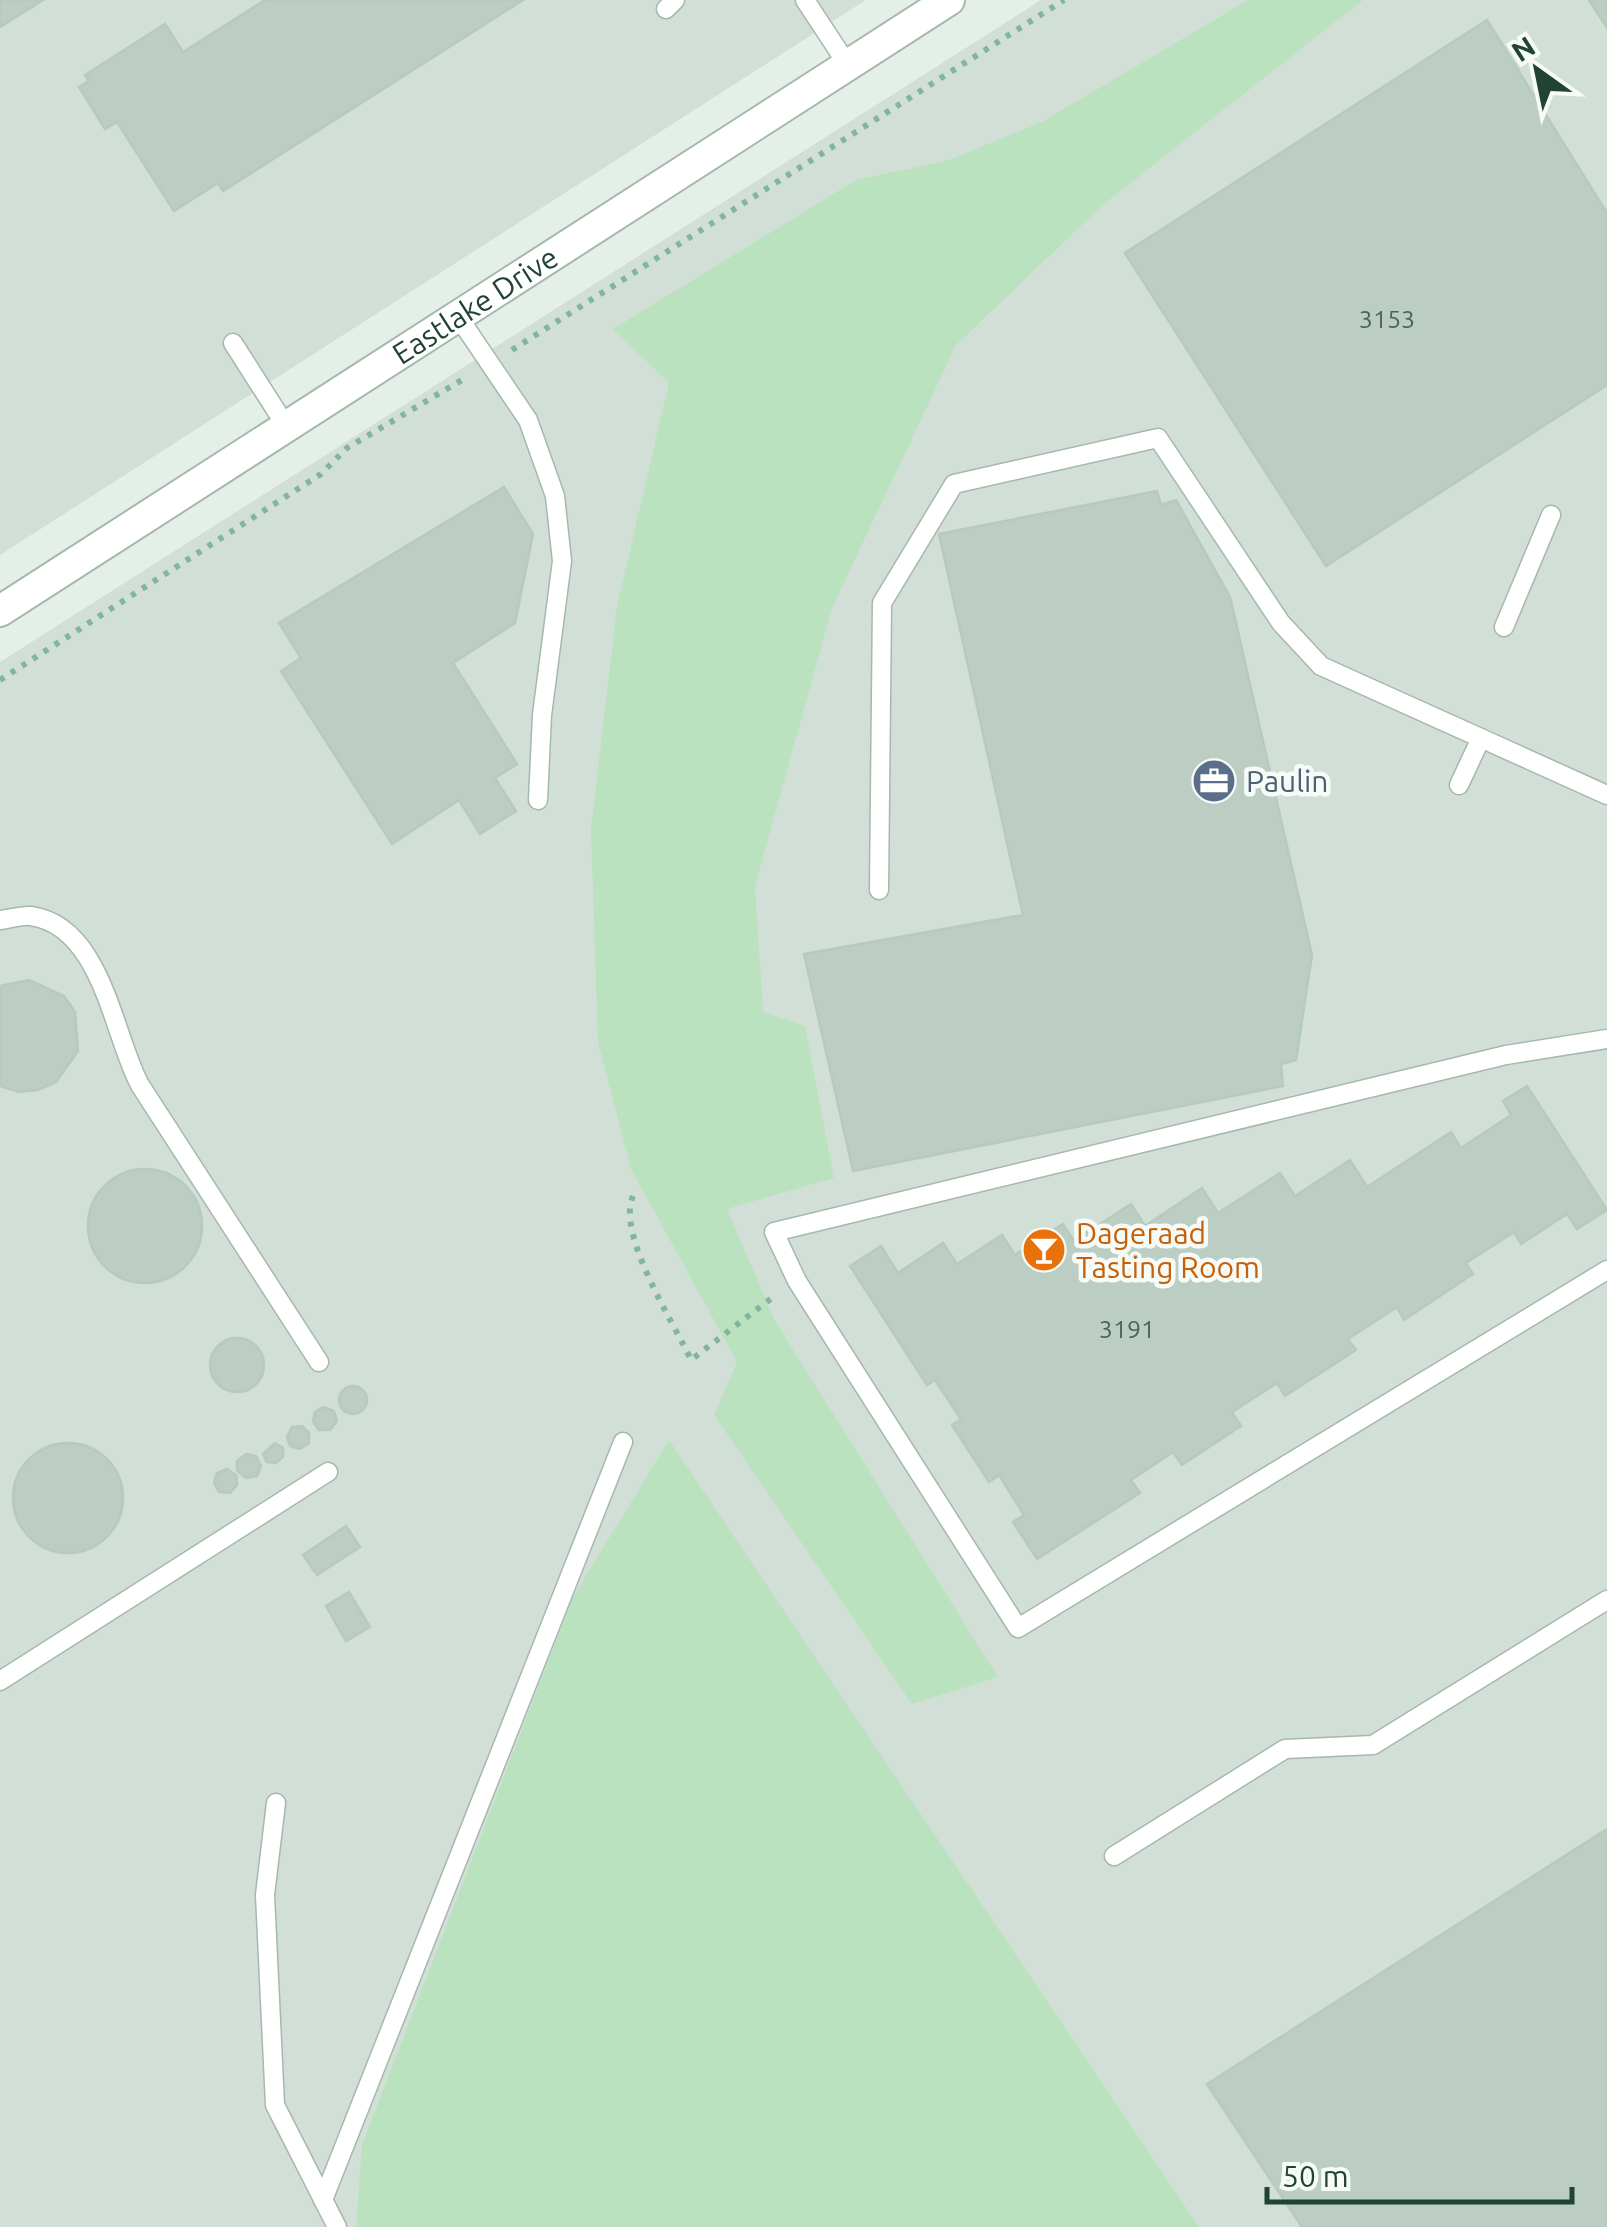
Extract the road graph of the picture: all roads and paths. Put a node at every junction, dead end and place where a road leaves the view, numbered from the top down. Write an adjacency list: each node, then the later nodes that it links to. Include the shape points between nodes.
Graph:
1 (804, 0): 4 (lane)
2 (948, 0): 4 (street, Eastlake Drive)
3 (1064, 0): 7 (path)
4 (847, 64): 5 (street, Eastlake Drive)
5 (458, 315): 7 (lane); 8 (street, Eastlake Drive)
6 (232, 343): 8 (lane)
7 (491, 362): 12 (path, via 347,448 322,474); 16 (lane, via 528,420 555,496 562,561)
8 (286, 426): 10 (street, Eastlake Drive)
9 (1551, 515): 11 (lane)
10 (0, 611)
11 (1504, 627)
12 (0, 680)
13 (1480, 738): 14 (lane); 15 (lane); 17 (lane, via 1321,666 1281,623 1158,438 954,484 882,603)
14 (1459, 785)
15 (1607, 795)
16 (538, 800)
17 (880, 890)
18 (0, 920): 23 (lane, via 32,916 72,937 95,968 140,1085)
19 (1607, 1039): 22 (lane, via 1506,1054 774,1232)
20 (633, 1196): 22 (path, via 630,1238 691,1360)
21 (1607, 1270): 22 (lane, via 1018,1628)
22 (797, 1281)
23 (319, 1362)
24 (622, 1442): 30 (lane)
25 (328, 1472): 27 (lane)
26 (1607, 1600): 29 (lane, via 1374,1745 1286,1749)
27 (0, 1682)
28 (276, 1802): 30 (lane, via 265,1895 275,2105)
29 (1114, 1856)
30 (324, 2200): 31 (lane)
31 (337, 2227)

